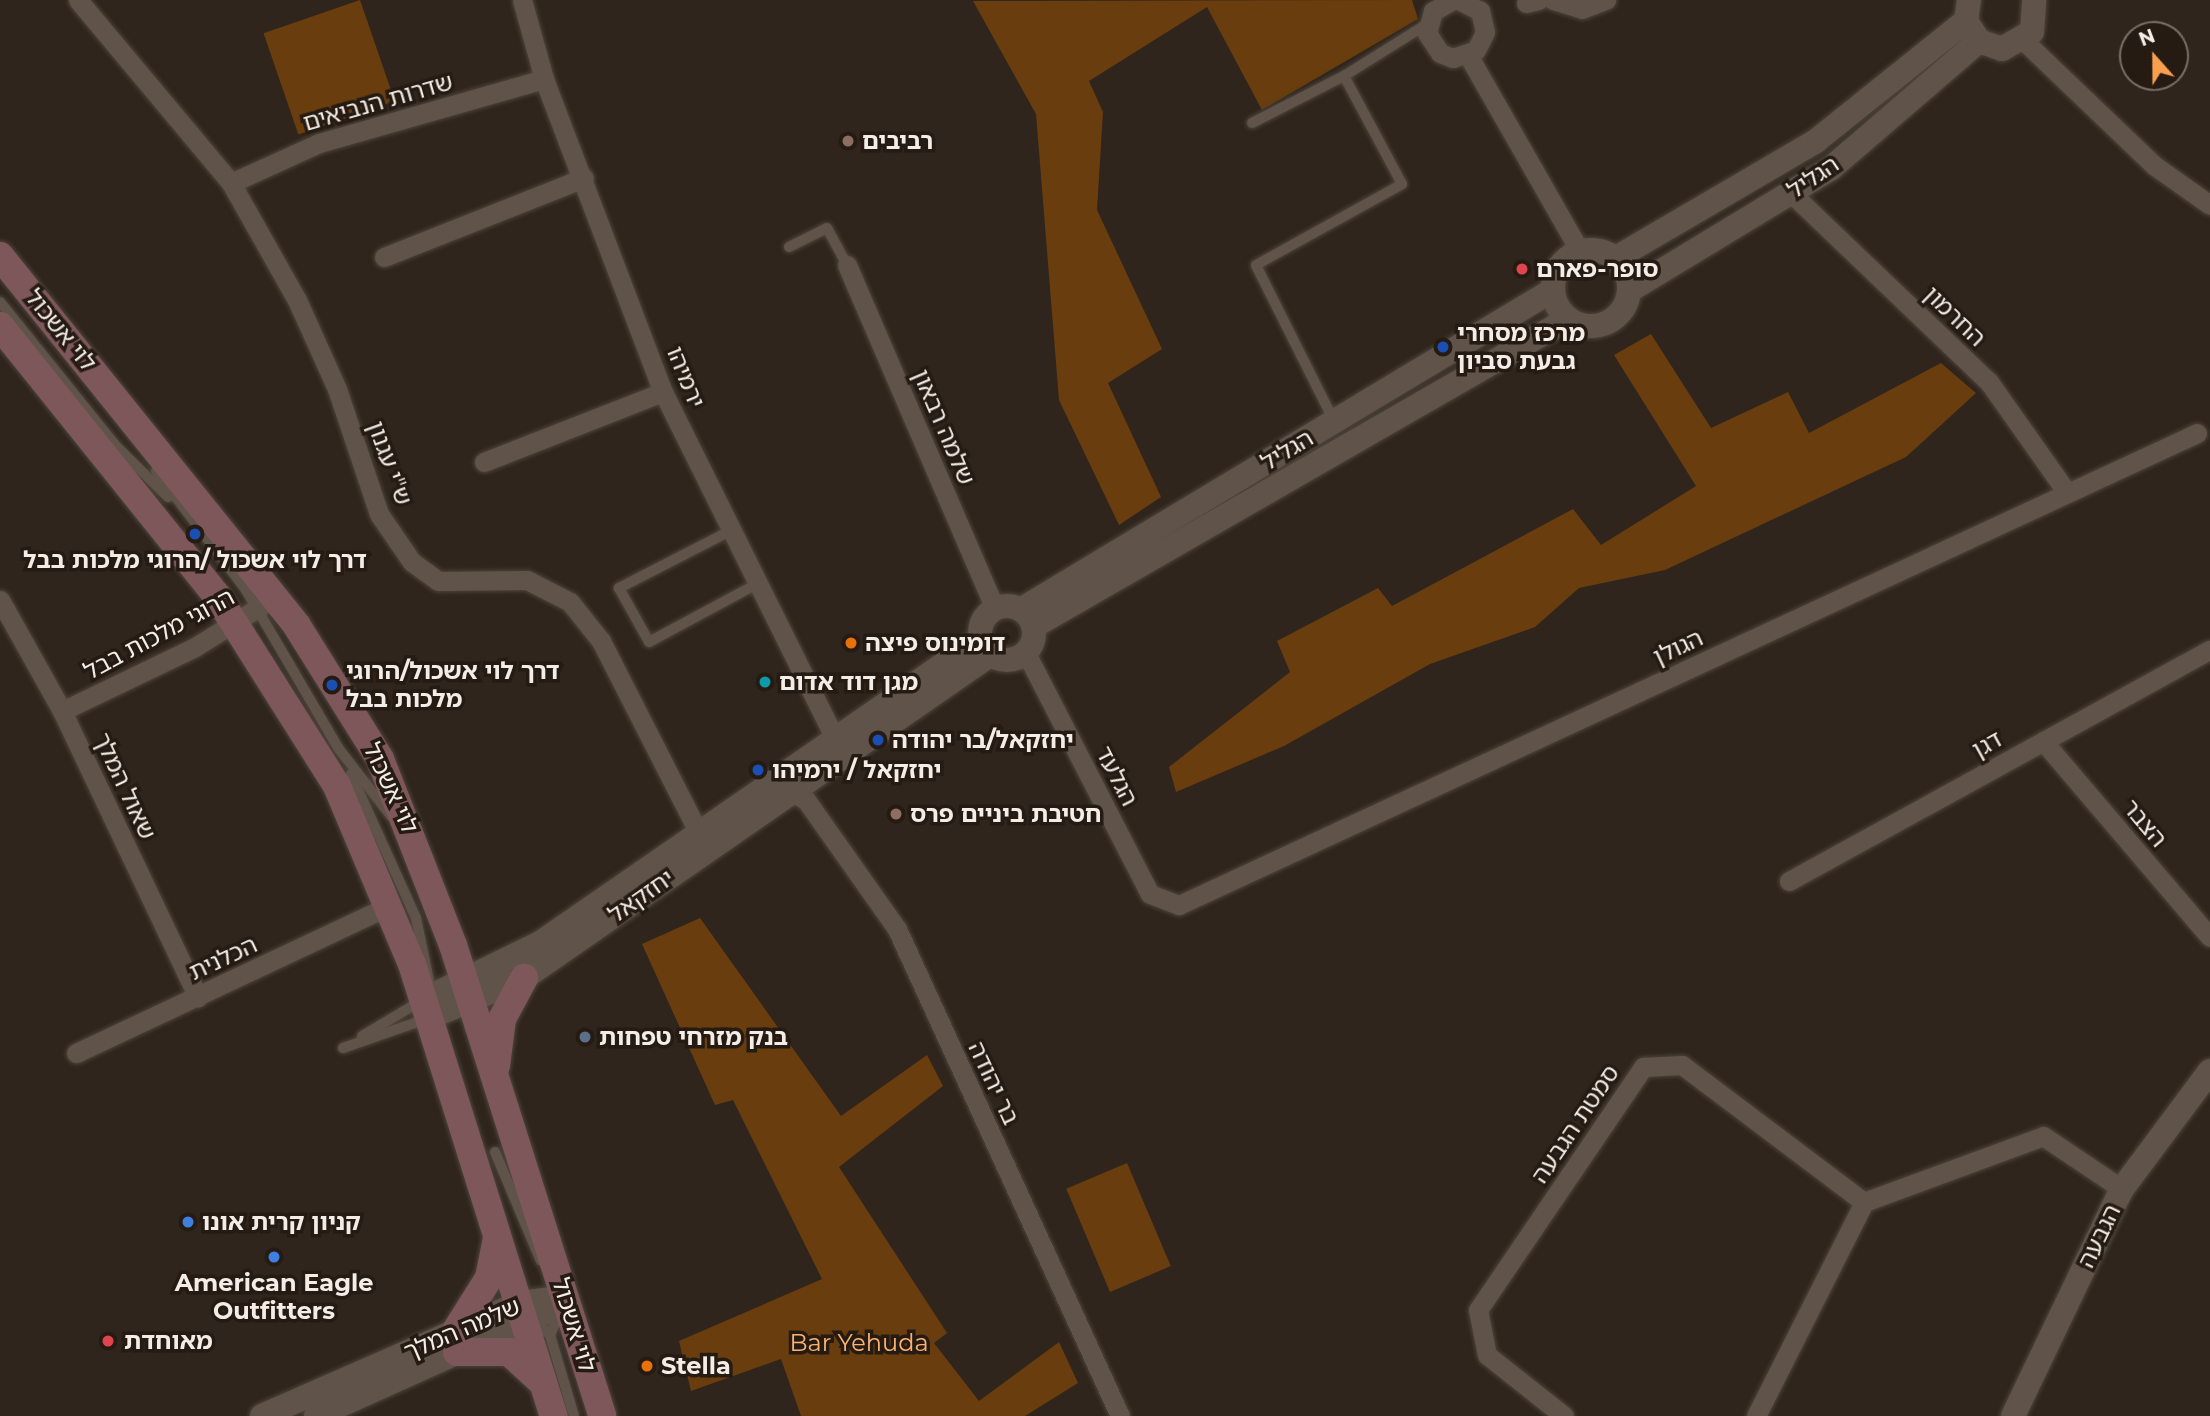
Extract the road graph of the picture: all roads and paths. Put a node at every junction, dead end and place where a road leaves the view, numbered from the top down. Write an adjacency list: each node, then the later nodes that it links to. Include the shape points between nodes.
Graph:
1 (78, 0): 15 (street, ש"י עגנון)
2 (523, 0): 12 (street, ירמיהו)
3 (1553, 0): 4 (street, via 1582,9)
4 (1605, 0)
5 (1457, 1): 8 (street); 10 (street, via 1485,33)
6 (2040, 2): 9 (street, via 2037,21)
7 (1972, 21): 9 (street, via 2002,49); 16 (street, הגליל, via 1830,169); 22 (street, הגליל, via 1816,141)
8 (1428, 23): 10 (street, via 1440,53); 11 (lane)
9 (2024, 41): 17 (street, via 2155,166)
10 (1468, 55): 19 (street)
11 (1344, 76): 13 (lane); 31 (lane, via 1402,184 1256,265)
12 (544, 79): 14 (street, ירמיהו); 15 (street, שדרות הנביאים, via 318,144)
13 (1252, 123)
14 (584, 178): 21 (street); 30 (street, ירמיהו)
15 (231, 183): 50 (street, ש"י עגנון, via 297,300 337,389 379,514 412,562 438,581 527,580 570,601 601,641)
16 (1791, 193): 26 (street, הגליל); 34 (street, החרמון, via 1989,382)
17 (2210, 205)
18 (789, 247): 23 (lane, via 827,228)
19 (1580, 251): 22 (street); 25 (street, via 1563,262)
20 (0, 256): 40 (main road, לוי אשכול)
21 (384, 257)
22 (1616, 258): 26 (street)
23 (847, 265): 39 (street, שלמה רבאון)
24 (0, 275): 35 (lane)
25 (1553, 290): 28 (street); 31 (street, הגליל)
26 (1630, 290): 28 (street, via 1622,311 1606,323)
27 (0, 302): 35 (lane, via 114,444)
28 (1568, 318): 41 (street, הגליל)
29 (0, 326): 40 (main road, לוי אשכול)
30 (663, 392): 33 (street); 36 (street, ירמיהו)
31 (1335, 421): 41 (street, הגליל)
32 (2197, 433): 34 (street, הגולן)
33 (484, 462)
34 (2066, 491): 53 (street, הגולן)
35 (181, 509): 40 (lane)
36 (728, 533): 37 (street, ירמיהו); 37 (lane, via 619,588 649,642)
37 (755, 585): 48 (street, ירמיהו)
38 (0, 600): 45 (street, שאול המלך)
39 (995, 608): 41 (street); 42 (street, via 982,621)
40 (257, 610): 45 (street, הרוגי מלכות בבל); 47 (lane); 51 (main road, לוי אשכול, via 347,699); 54 (main road, לוי אשכול)
41 (1028, 618): 44 (street)
42 (985, 647): 44 (street, via 1004,660); 48 (street)
43 (2210, 650): 46 (street, דגן)
44 (1026, 653): 53 (street, הגלעד, via 1150,894)
45 (62, 711): 58 (street, שאול המלך)
46 (2043, 741): 52 (street, דגן); 55 (street, הצבר)
47 (339, 749): 51 (lane); 59 (lane, via 416,918)
48 (839, 749): 49 (street, יחזקאל); 50 (street, יחזקאל)
49 (792, 792): 50 (street, יחזקאל); 75 (street, בר יהודה, via 806,800 897,929)
50 (701, 840): 56 (street, יחזקאל); 57 (street, יחזקאל)
51 (421, 851): 57 (main road, לוי אשכול)
52 (1788, 881)
53 (1179, 905)
54 (389, 906): 58 (street, הכלנית); 59 (main road, לוי אשכול)
55 (2210, 937)
56 (524, 978): 57 (street, יחזקאל); 62 (main road, via 502,1019)
57 (467, 991): 59 (street, יחזקאל); 62 (main road, לוי אשכול)
58 (198, 997): 60 (street, הכלנית)
59 (427, 1005): 59 (lane, via 343,1048); 66 (main road, לוי אשכול)
60 (76, 1053)
61 (2210, 1071): 64 (street, הגבעה)
62 (495, 1079): 67 (main road, לוי אשכול)
63 (495, 1152): 67 (lane, via 528,1238)
64 (2122, 1189): 65 (street, via 2043,1136); 78 (street, הגבעה)
65 (1864, 1202): 76 (street, סמטת הגבעה, via 1682,1065 1643,1067 1478,1310 1487,1355); 77 (street)
66 (497, 1235): 68 (main road, לוי אשכול); 69 (main road, via 489,1278)
67 (566, 1297): 68 (street, שלמה המלך); 68 (lane); 74 (main road, לוי אשכול)
68 (533, 1319): 69 (street, שלמה המלך); 70 (main road, לוי אשכול); 73 (lane)
69 (457, 1341): 70 (main road, via 509,1353 528,1365); 71 (street, שלמה המלך); 72 (street, שלמה המלך)
70 (550, 1403)
71 (261, 1416)
72 (316, 1416)
73 (574, 1416)
74 (601, 1416)
75 (1120, 1416)
76 (1564, 1416)
77 (1756, 1416)
78 (2013, 1416)

